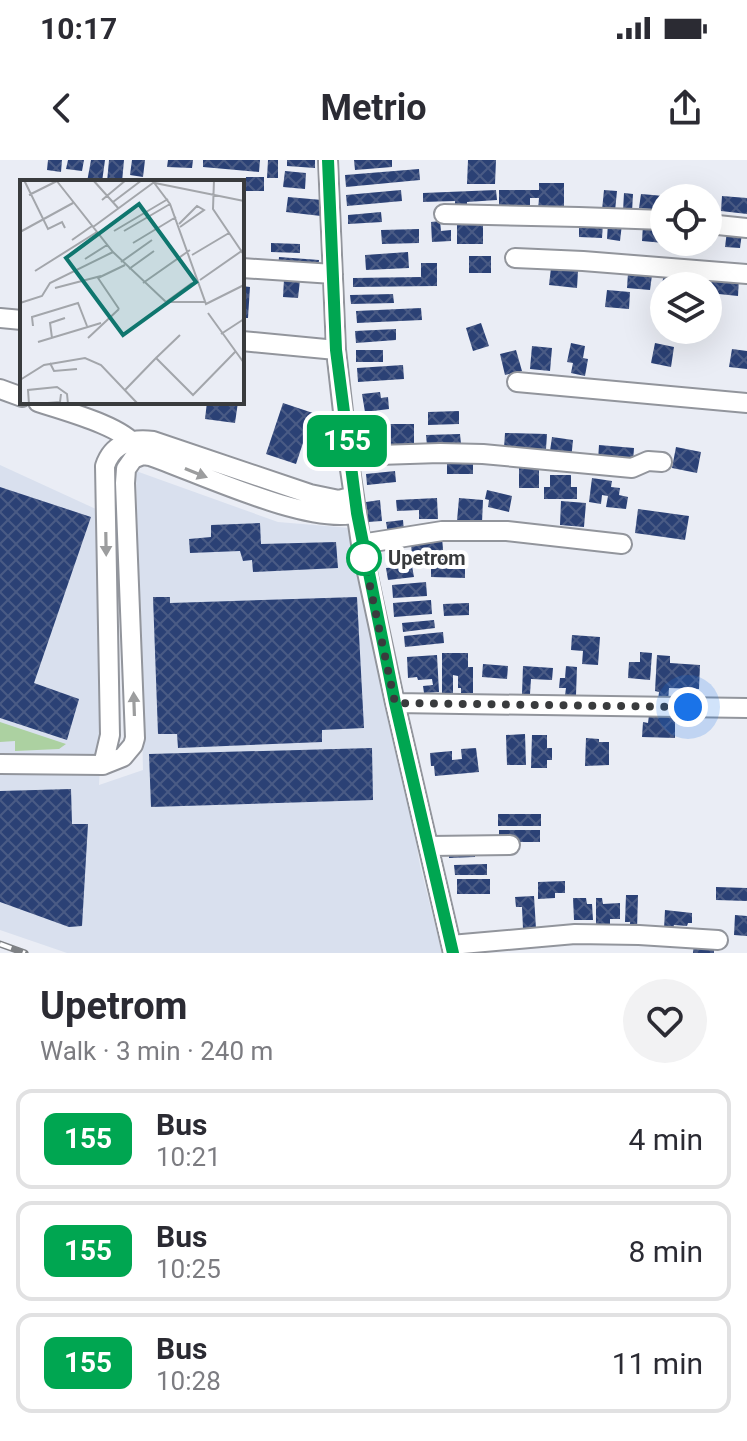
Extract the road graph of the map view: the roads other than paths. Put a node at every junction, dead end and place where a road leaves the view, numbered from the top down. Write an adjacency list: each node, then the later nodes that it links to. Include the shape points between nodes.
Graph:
1 (328, 160): 8 (street)
2 (444, 214): 3 (street)
3 (650, 220)
4 (722, 225): 5 (street)
5 (747, 228)
6 (515, 258): 9 (street)
7 (244, 268): 8 (street)
8 (333, 274): 13 (street)
9 (747, 274)
10 (0, 318): 11 (street)
11 (20, 320)
12 (244, 341): 13 (street)
13 (336, 350): 20 (street)
14 (517, 382): 17 (street)
15 (0, 389): 16 (street)
16 (20, 396)
17 (747, 403)
18 (44, 404): 19 (street, via 103,424)
19 (138, 448): 22 (street, via 146,440 164,444); 27 (street, via 116,447 105,466 110,735 103,765)
20 (348, 456): 21 (street, via 483,454 632,468); 22 (street)
21 (662, 462)
22 (355, 505): 23 (street)
23 (361, 544): 24 (street, via 442,531 507,531); 25 (street)
24 (622, 544)
25 (395, 703): 26 (street); 29 (street)
26 (747, 708)
27 (0, 764)
28 (510, 845): 29 (street)
29 (430, 846): 31 (street)
30 (718, 940): 31 (street, via 575,934)
31 (452, 949)

